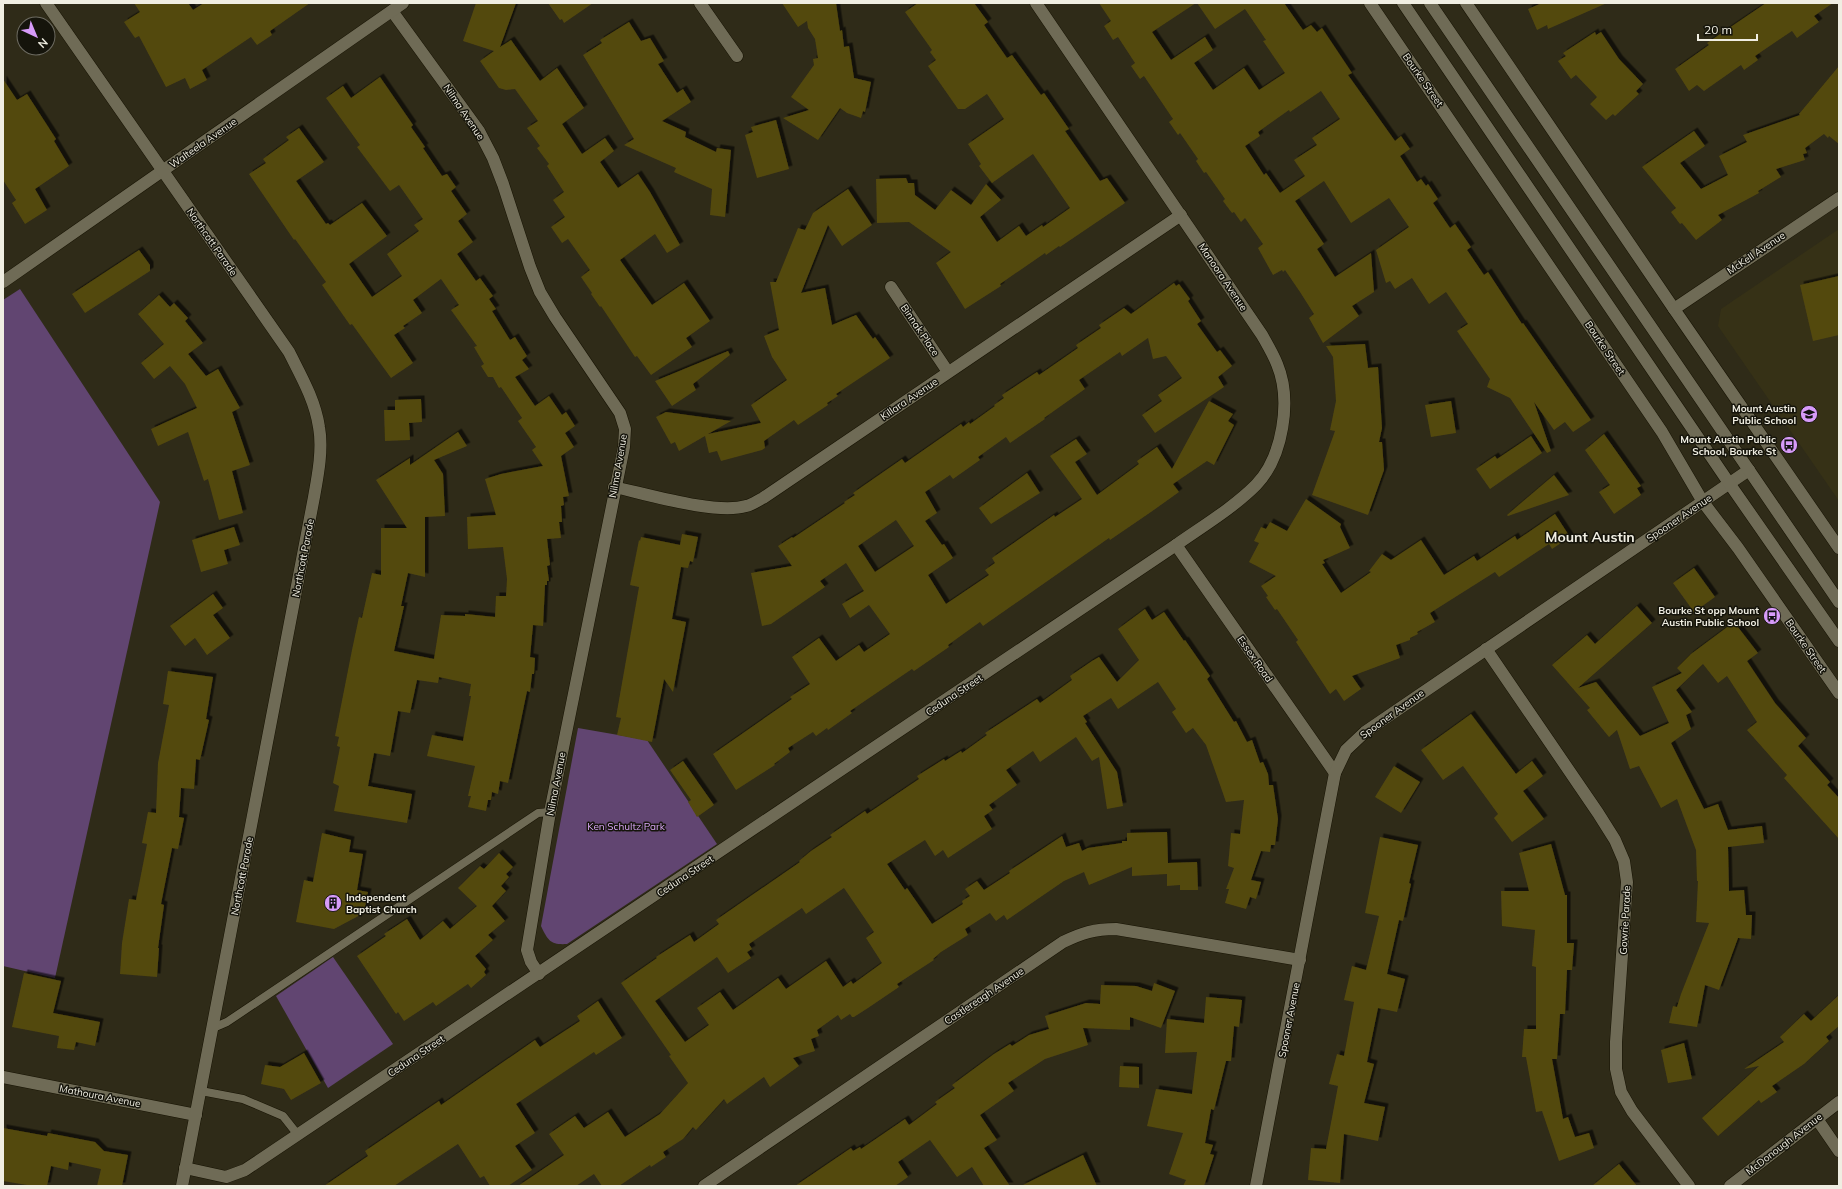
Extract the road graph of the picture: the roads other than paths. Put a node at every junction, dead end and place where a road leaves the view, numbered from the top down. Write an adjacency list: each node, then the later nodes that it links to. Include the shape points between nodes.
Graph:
1 (46, 3): 11 (street, Northcott Parade)
2 (403, 3): 9 (street, Walteela Avenue)
3 (700, 3): 10 (street)
4 (1036, 3): 13 (street, Manoora Avenue)
5 (1370, 3): 21 (street, Bourke Street, via 1662,432)
6 (1403, 3): 19 (street)
7 (1430, 3): 18 (street)
8 (1466, 3): 16 (street)
9 (392, 11): 11 (street, Walteela Avenue); 20 (street, Nilma Avenue, via 479,131 503,184 540,292 620,413 625,429 624,447)
10 (737, 56)
11 (162, 171): 14 (street, Walteela Avenue); 32 (street, Northcott Parade, via 289,352 308,389 320,427 320,461 314,497)
12 (1839, 198): 16 (street, McKell Avenue)
13 (1181, 215): 17 (street, Killara Avenue); 22 (street, Manoora Avenue, via 1262,335 1278,365 1284,396 1282,427 1275,457 1257,484 1234,504)
14 (3, 282)
15 (891, 287): 17 (street, Binnak Place)
16 (1674, 309): 23 (street)
17 (948, 372): 20 (street, Killara Avenue, via 779,488 746,506 710,507)
18 (1749, 470): 19 (street, Spooner Avenue); 24 (street)
19 (1729, 484): 21 (street, Spooner Avenue); 25 (street)
20 (614, 487): 29 (street, Nilma Avenue)
21 (1704, 502): 26 (street, Spooner Avenue); 27 (street, Bourke Street)
22 (1176, 545): 28 (street, Essex Road); 31 (street, Ceduna Street)
23 (1839, 548)
24 (1839, 602)
25 (1839, 641)
26 (1486, 649): 28 (street, Spooner Avenue, via 1365,732 1346,750); 44 (street, Gowrie Parade, via 1598,813 1615,840 1624,862 1627,882 1626,907 1616,1042 1619,1084 1632,1112)
27 (1839, 694)
28 (1334, 773): 30 (street, Spooner Avenue)
29 (550, 812): 31 (street, Nilma Avenue, via 527,950 531,962); 32 (lane, via 538,813 227,1022)
30 (1300, 960): 42 (street, Castlereagh Avenue, via 1116,929 1098,929 1082,933 1063,942); 43 (street, Spooner Avenue)
31 (540, 974): 38 (street, Ceduna Street)
32 (213, 1028): 34 (street, Northcott Parade)
33 (3, 1077): 36 (street, Mathoura Avenue)
34 (201, 1091): 36 (street, Northcott Parade); 38 (lane, via 243,1100 283,1116)
35 (1839, 1102): 37 (street, McDonough Avenue)
36 (196, 1115): 40 (street, Northcott Parade)
37 (1817, 1119): 39 (street); 45 (street, McDonough Avenue)
38 (298, 1135): 40 (street, Ceduna Street, via 245,1170 226,1177)
39 (1839, 1152)
40 (185, 1168): 41 (street, Northcott Parade)
41 (182, 1186)
42 (704, 1186)
43 (1256, 1186)
44 (1689, 1186)
45 (1730, 1186)

